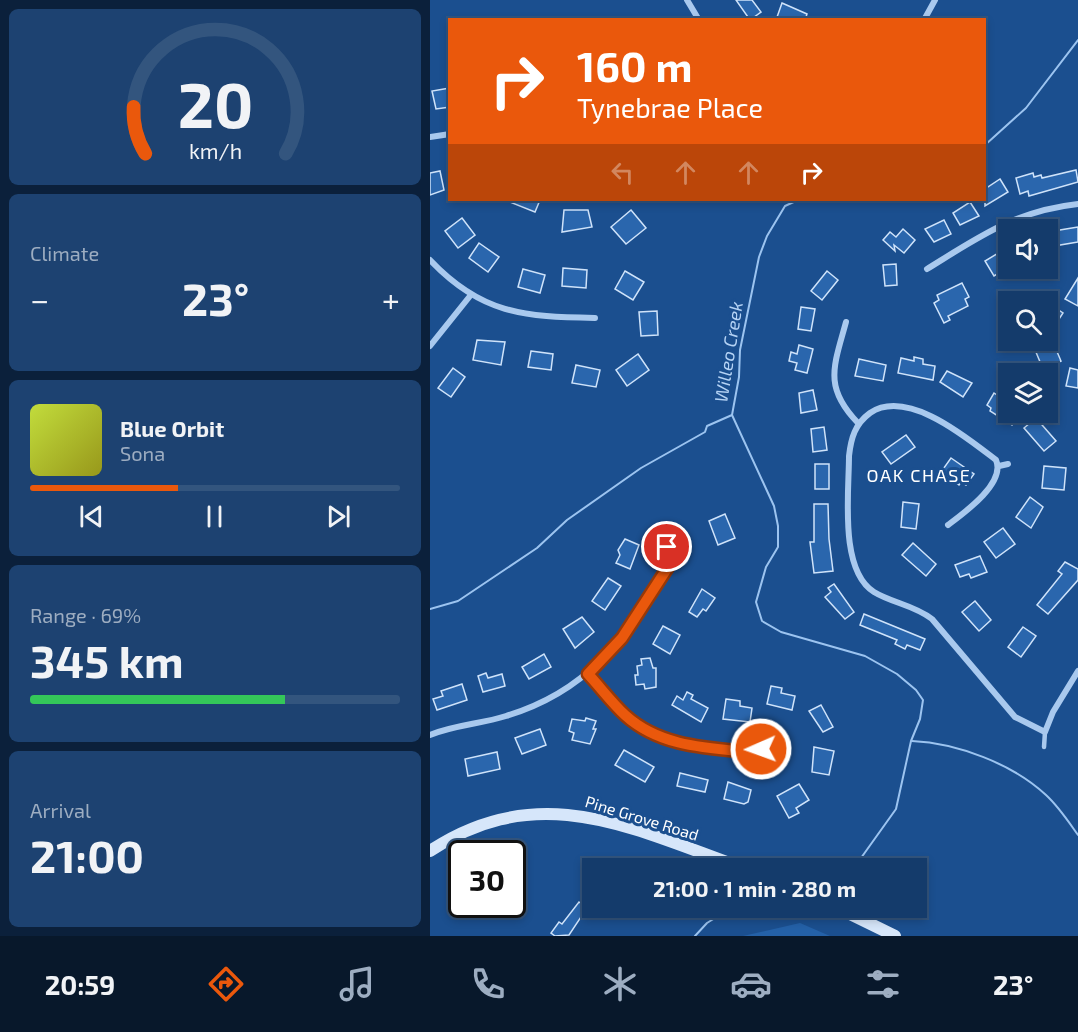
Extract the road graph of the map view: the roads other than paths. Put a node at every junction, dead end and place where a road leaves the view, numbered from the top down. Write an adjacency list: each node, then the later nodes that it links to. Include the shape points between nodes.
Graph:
1 (687, 0): 3 (street)
2 (935, 0): 4 (street)
3 (698, 18)
4 (925, 18)
5 (448, 134): 6 (street)
6 (430, 137)
7 (1078, 204): 9 (street, via 1020,216)
8 (430, 260): 10 (street)
9 (927, 269)
10 (470, 296): 11 (street, via 527,314); 13 (street)
11 (595, 318)
12 (846, 322): 14 (street, via 835,362 834,387)
13 (430, 346)
14 (858, 423): 16 (street, via 872,411 888,405 908,406 980,449); 22 (street, via 849,456 850,548 857,574 871,591 932,619 1015,717)
15 (1008, 464): 16 (street)
16 (998, 466): 17 (street, via 983,495)
17 (948, 525)
18 (670, 564): 20 (street, via 622,638)
19 (1078, 671): 21 (street)
20 (588, 674): 23 (street, via 531,708); 25 (street, via 625,715 657,736 690,746)
21 (1075, 682): 22 (street, via 1053,712)
22 (1045, 732): 24 (lane)
23 (430, 735)
24 (1044, 747)
25 (760, 753)
26 (430, 851): 27 (main road, Pine Grove Road, via 475,825 536,812 604,821)
27 (713, 858)
28 (858, 918): 29 (main road)
29 (895, 936)

